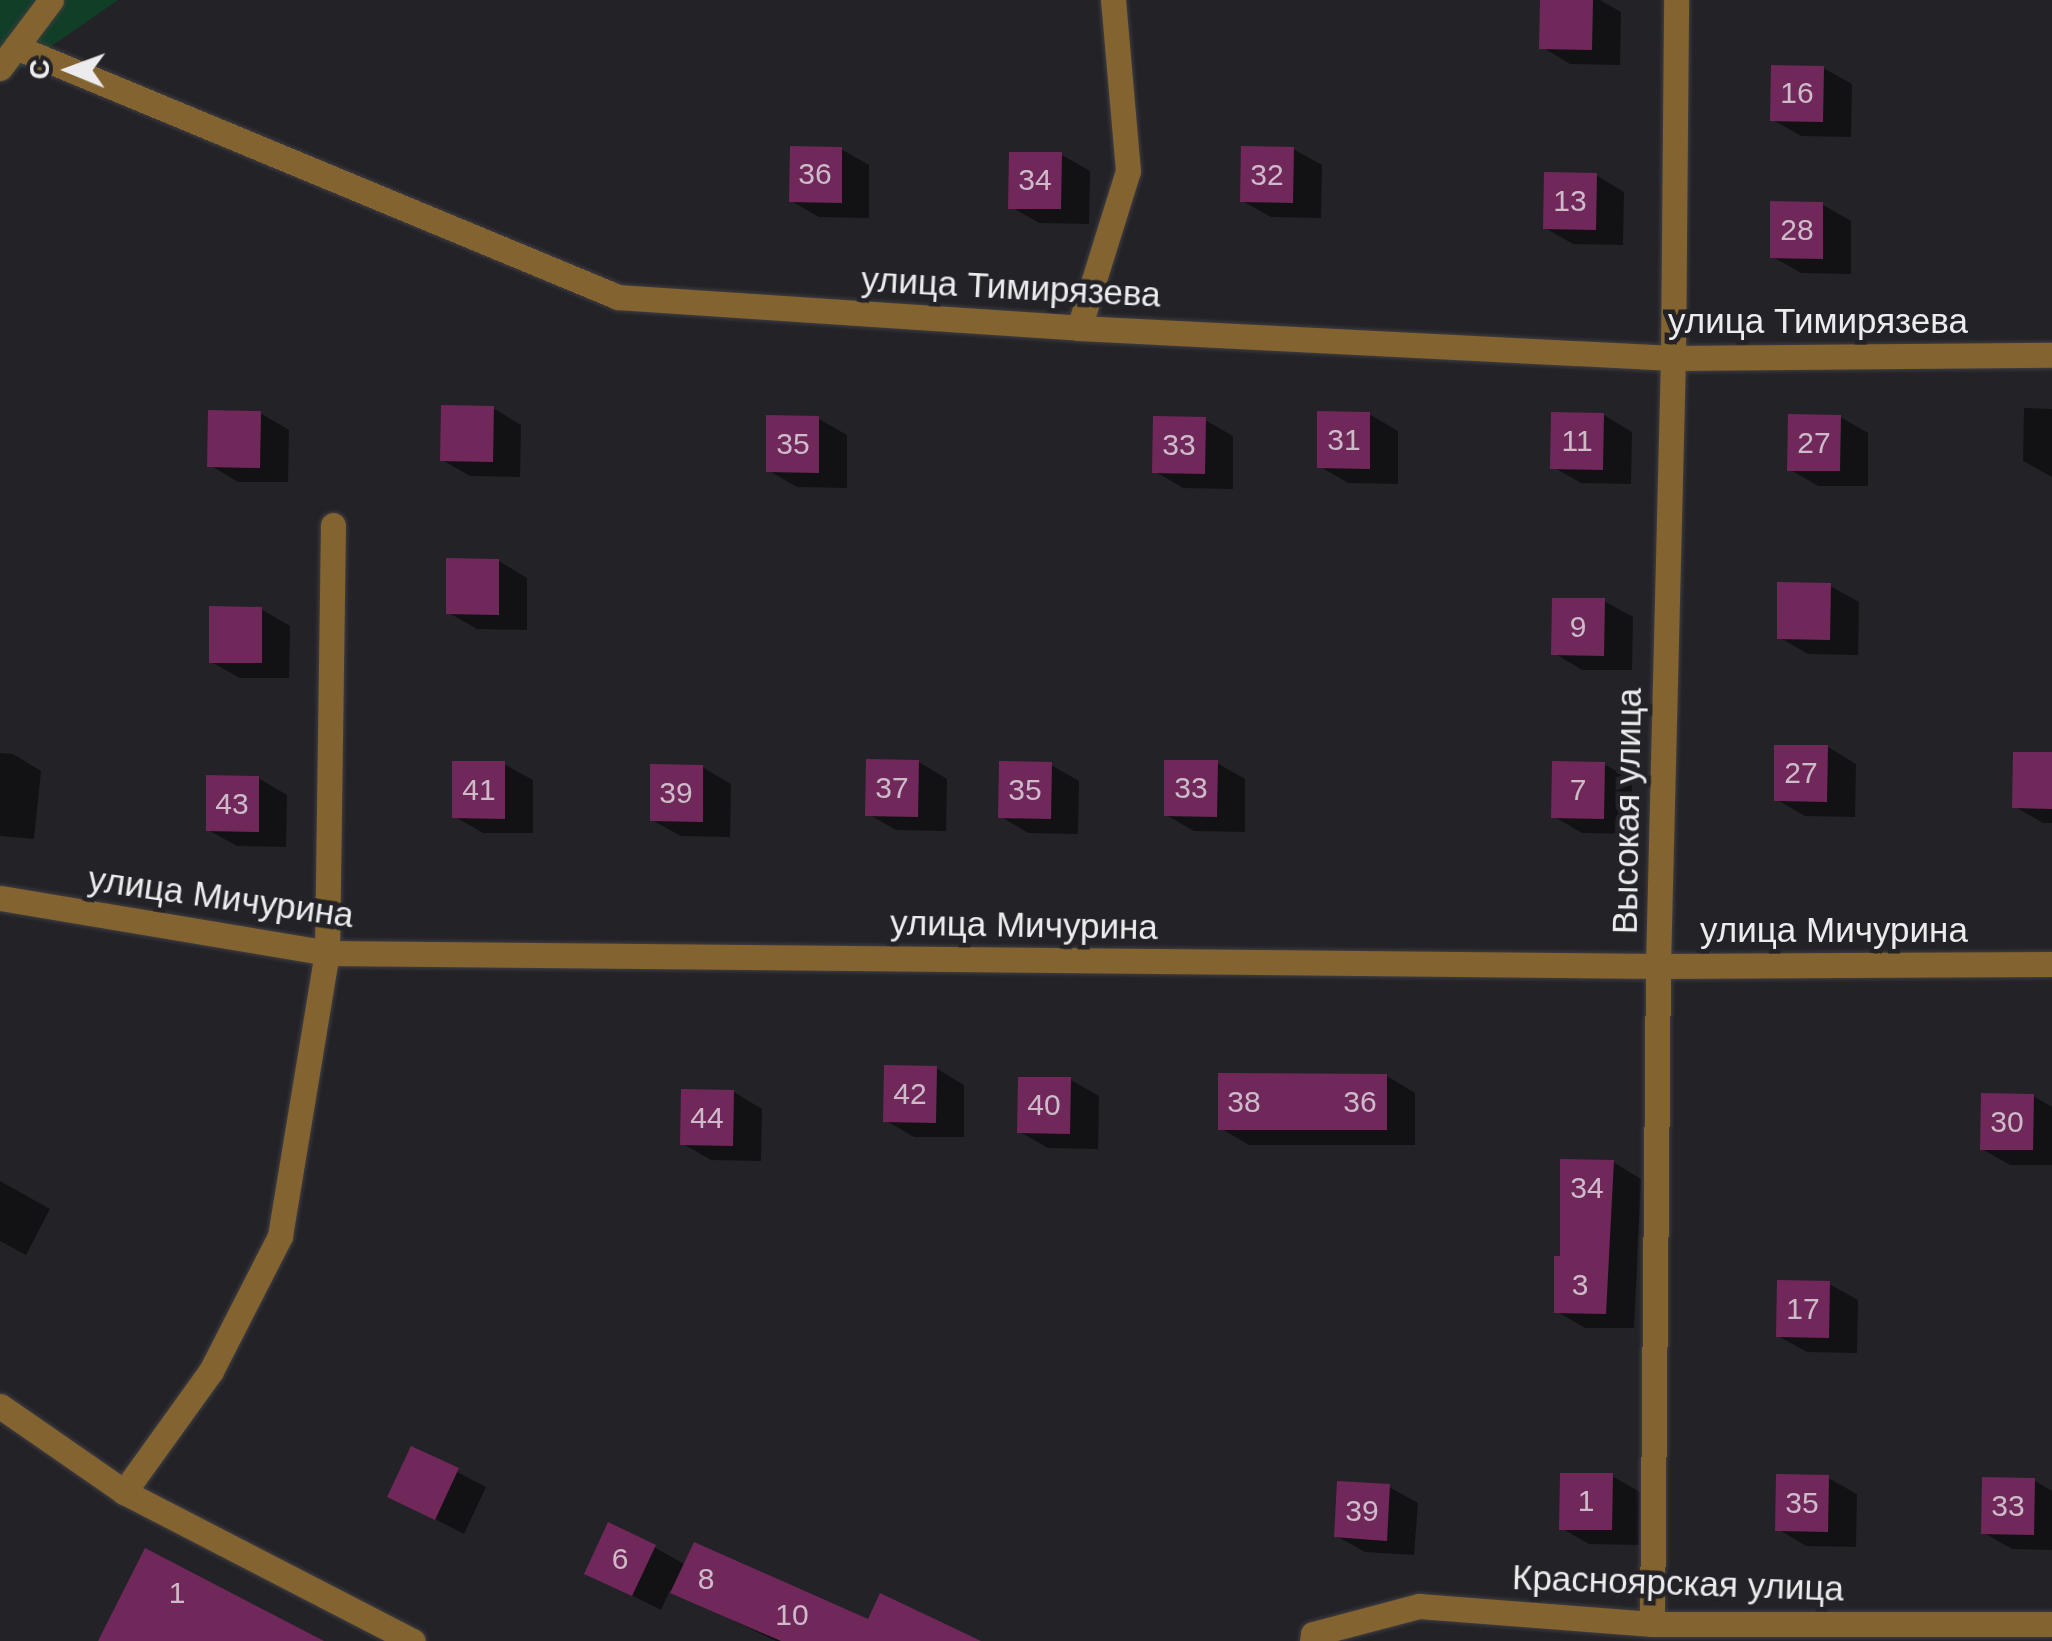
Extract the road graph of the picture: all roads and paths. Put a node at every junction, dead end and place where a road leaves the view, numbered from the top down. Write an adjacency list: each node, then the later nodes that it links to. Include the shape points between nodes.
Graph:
1 (51, 0): 4 (street)
2 (1113, 0): 6 (street, via 1128,171)
3 (1676, 0): 8 (street, Высокая улица)
4 (16, 47): 5 (street); 6 (street, улица Тимирязева, via 618,298)
5 (0, 68)
6 (1078, 328): 8 (street, улица Тимирязева)
7 (2052, 355): 8 (street, улица Тимирязева)
8 (1673, 358): 13 (street, Высокая улица)
9 (333, 526): 11 (street)
10 (0, 898): 11 (street, улица Мичурина)
11 (326, 953): 13 (street, улица Мичурина); 15 (street, via 280,1236 211,1371)
12 (2052, 964): 13 (street, улица Мичурина)
13 (1658, 966): 16 (street, Высокая улица)
14 (0, 1406): 15 (street)
15 (124, 1492): 18 (street)
16 (1652, 1624): 17 (street, Красноярская улица); 19 (street, Красноярская улица, via 1419,1606 1314,1634)
17 (2052, 1624)
18 (412, 1641)
19 (1312, 1641)

